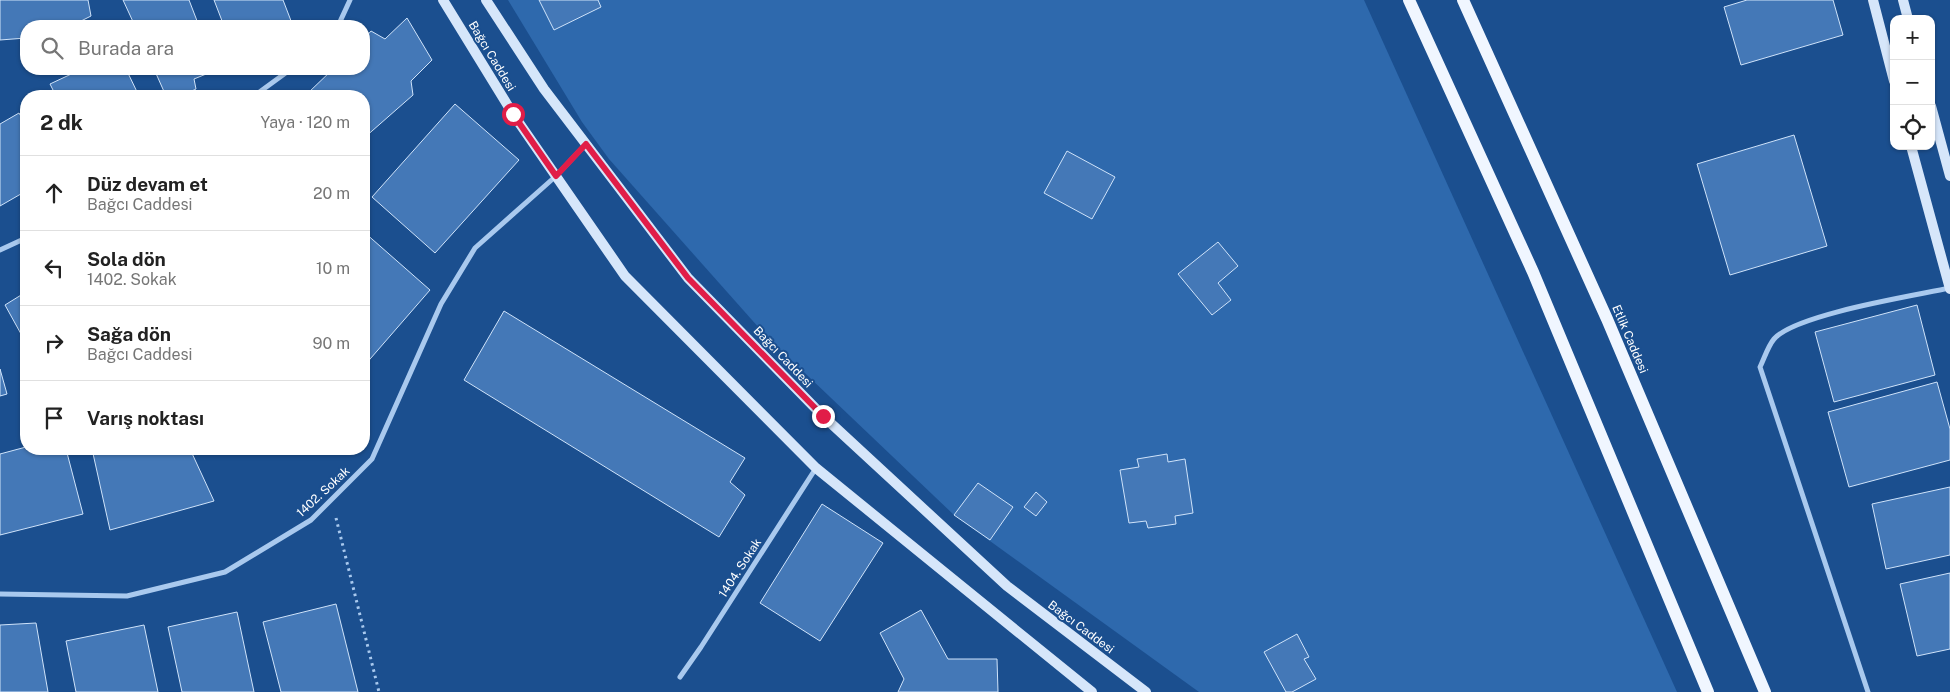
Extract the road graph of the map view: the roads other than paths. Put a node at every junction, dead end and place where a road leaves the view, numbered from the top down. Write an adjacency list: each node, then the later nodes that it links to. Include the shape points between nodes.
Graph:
1 (350, 0): 9 (street)
2 (444, 0): 16 (main road, Bağcı Caddesi, via 513,114)
3 (486, 0): 14 (main road, Bağcı Caddesi, via 544,90)
4 (1409, 0): 26 (main road, via 1533,272)
5 (1463, 0): 27 (main road, Etlik Caddesi, via 1607,319)
6 (1872, 0): 10 (main road)
7 (1903, 0): 8 (main road)
8 (1907, 15)
9 (341, 20)
10 (1890, 66)
11 (283, 75): 12 (street)
12 (262, 90)
13 (1935, 121): 17 (main road)
14 (586, 144): 16 (street, 1402. Sokak); 25 (main road, Bağcı Caddesi, via 688,278 823,416 1007,586)
15 (1912, 150): 20 (main road)
16 (556, 176): 21 (main road, Bağcı Caddesi, via 625,276); 22 (street, 1402. Sokak, via 476,248 441,304 372,460 311,520 225,572 127,596)
17 (1950, 176)
18 (20, 241): 19 (street)
19 (0, 250)
20 (1950, 289): 28 (street, via 1821,316 1794,326 1774,340 1760,367)
21 (816, 468): 23 (street, 1404. Sokak); 24 (main road, Bağcı Caddesi)
22 (0, 594)
23 (680, 677)
24 (1092, 692)
25 (1146, 692)
26 (1708, 692)
27 (1765, 692)
28 (1868, 692)

